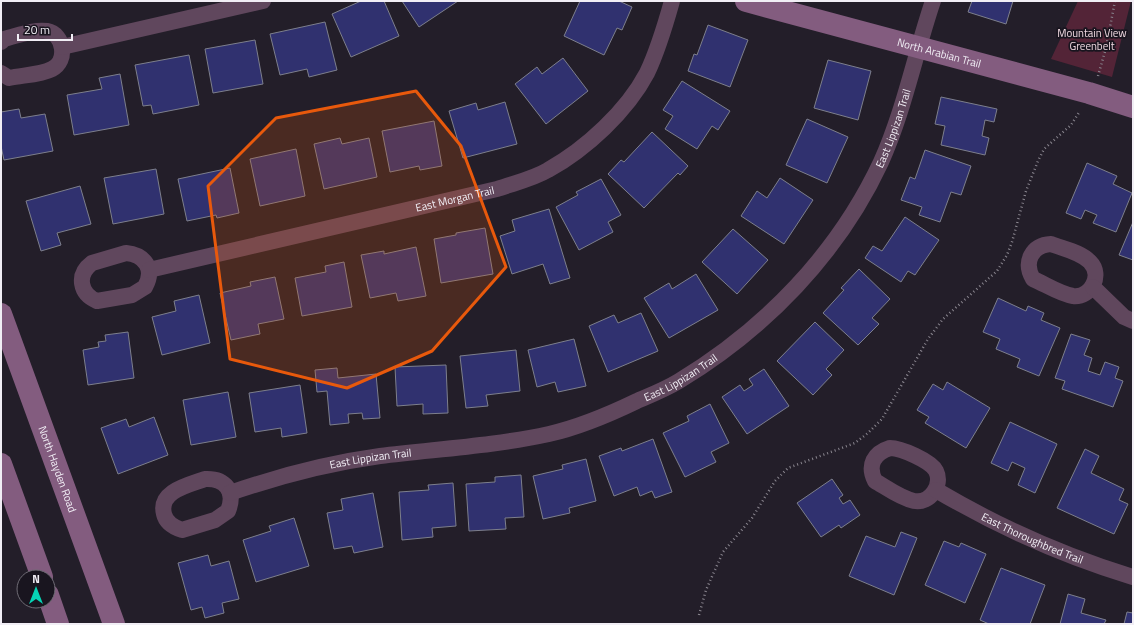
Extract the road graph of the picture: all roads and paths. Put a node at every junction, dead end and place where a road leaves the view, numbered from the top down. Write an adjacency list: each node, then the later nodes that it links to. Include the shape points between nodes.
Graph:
1 (263, 1): 7 (street)
2 (672, 1): 13 (street, East Morgan Trail, via 658,46 646,73 628,102 581,149 547,171 497,190)
3 (746, 1): 8 (main road, North Arabian Trail)
4 (933, 1): 8 (street, East Lippizan Trail)
5 (1115, 1): 10 (path)
6 (1, 42): 7 (street, via 39,30 54,34)
7 (62, 47): 9 (street, via 61,59 52,69 9,78)
8 (919, 48): 11 (main road, North Arabian Trail); 20 (street, East Lippizan Trail, via 898,119 880,163 854,211 821,259 775,310 729,348 678,382 594,422 549,434 331,464 276,477)
9 (1, 73)
10 (1098, 76)
11 (1133, 107)
12 (1080, 110): 24 (path, via 1071,125 1044,149 1026,191 1007,255 997,271 943,319 924,345 882,419 868,433 854,443 788,468 775,481 752,518 724,552 706,590)
13 (149, 270)
14 (1093, 286): 16 (street, via 1124,317)
15 (1, 314): 17 (main road, North Hayden Road)
16 (1133, 320)
17 (8, 348): 26 (main road, North Hayden Road)
18 (1, 464): 21 (main road)
19 (936, 490): 22 (street, East Thoroughbred Trail, via 1038,544)
20 (230, 493)
21 (39, 569)
22 (1133, 577)
23 (53, 609): 25 (main road)
24 (699, 615)
25 (58, 624)
26 (114, 624)

